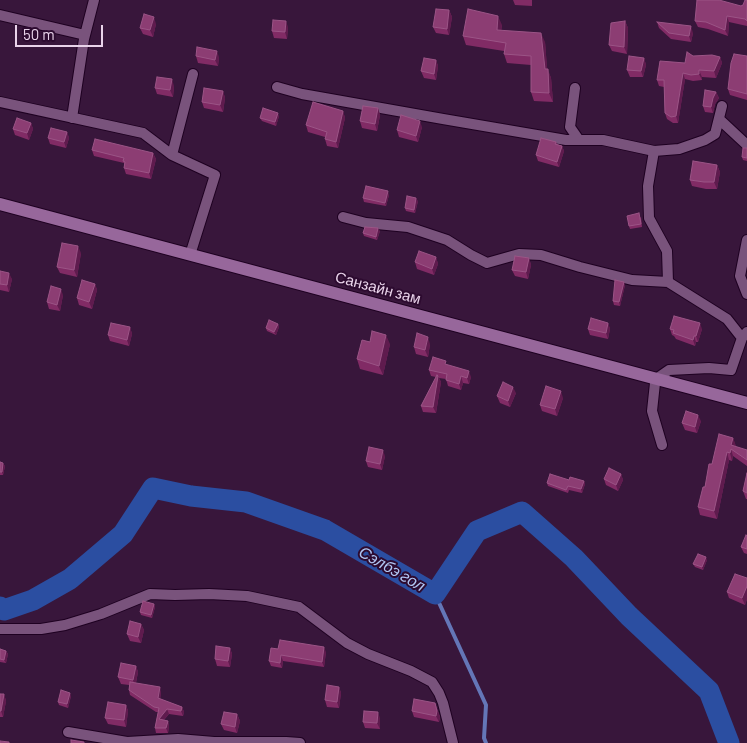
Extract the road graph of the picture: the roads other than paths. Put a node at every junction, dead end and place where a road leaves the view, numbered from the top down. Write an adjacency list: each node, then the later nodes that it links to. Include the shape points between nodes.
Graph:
1 (94, 0): 3 (street)
2 (0, 15): 3 (street)
3 (85, 35): 9 (street)
4 (193, 74): 14 (street)
5 (277, 88): 11 (street)
6 (575, 88): 11 (street, via 570,127)
7 (0, 102): 9 (street)
8 (722, 106): 10 (street)
9 (72, 118): 14 (street, via 143,133)
10 (719, 118): 12 (street); 13 (street, via 715,134 705,140 679,149)
11 (579, 140): 13 (street, via 603,140)
12 (747, 145)
13 (654, 151): 19 (street, via 648,186 649,218 667,251)
14 (172, 155): 18 (street, via 215,175)
15 (0, 204): 18 (main road, Санзайн зам)
16 (343, 217): 19 (street, via 408,227 447,240 487,263 520,254 541,255 632,280)
17 (747, 240): 20 (street, via 740,276)
18 (190, 255): 22 (main road, Санзайн зам)
19 (668, 282): 21 (street, via 727,319)
20 (747, 294)
21 (744, 335): 22 (street, via 731,370 669,370)
22 (656, 379): 23 (main road, Санзайн зам); 24 (street, via 652,411)
23 (747, 403)
24 (662, 445)
25 (0, 629): 30 (street, via 41,629 65,625 150,594 247,596 299,606 347,643 432,682 444,703)
26 (68, 732): 27 (street, via 127,742)
27 (176, 741): 28 (street)
28 (285, 742): 29 (street)
29 (300, 743)
30 (453, 743)

